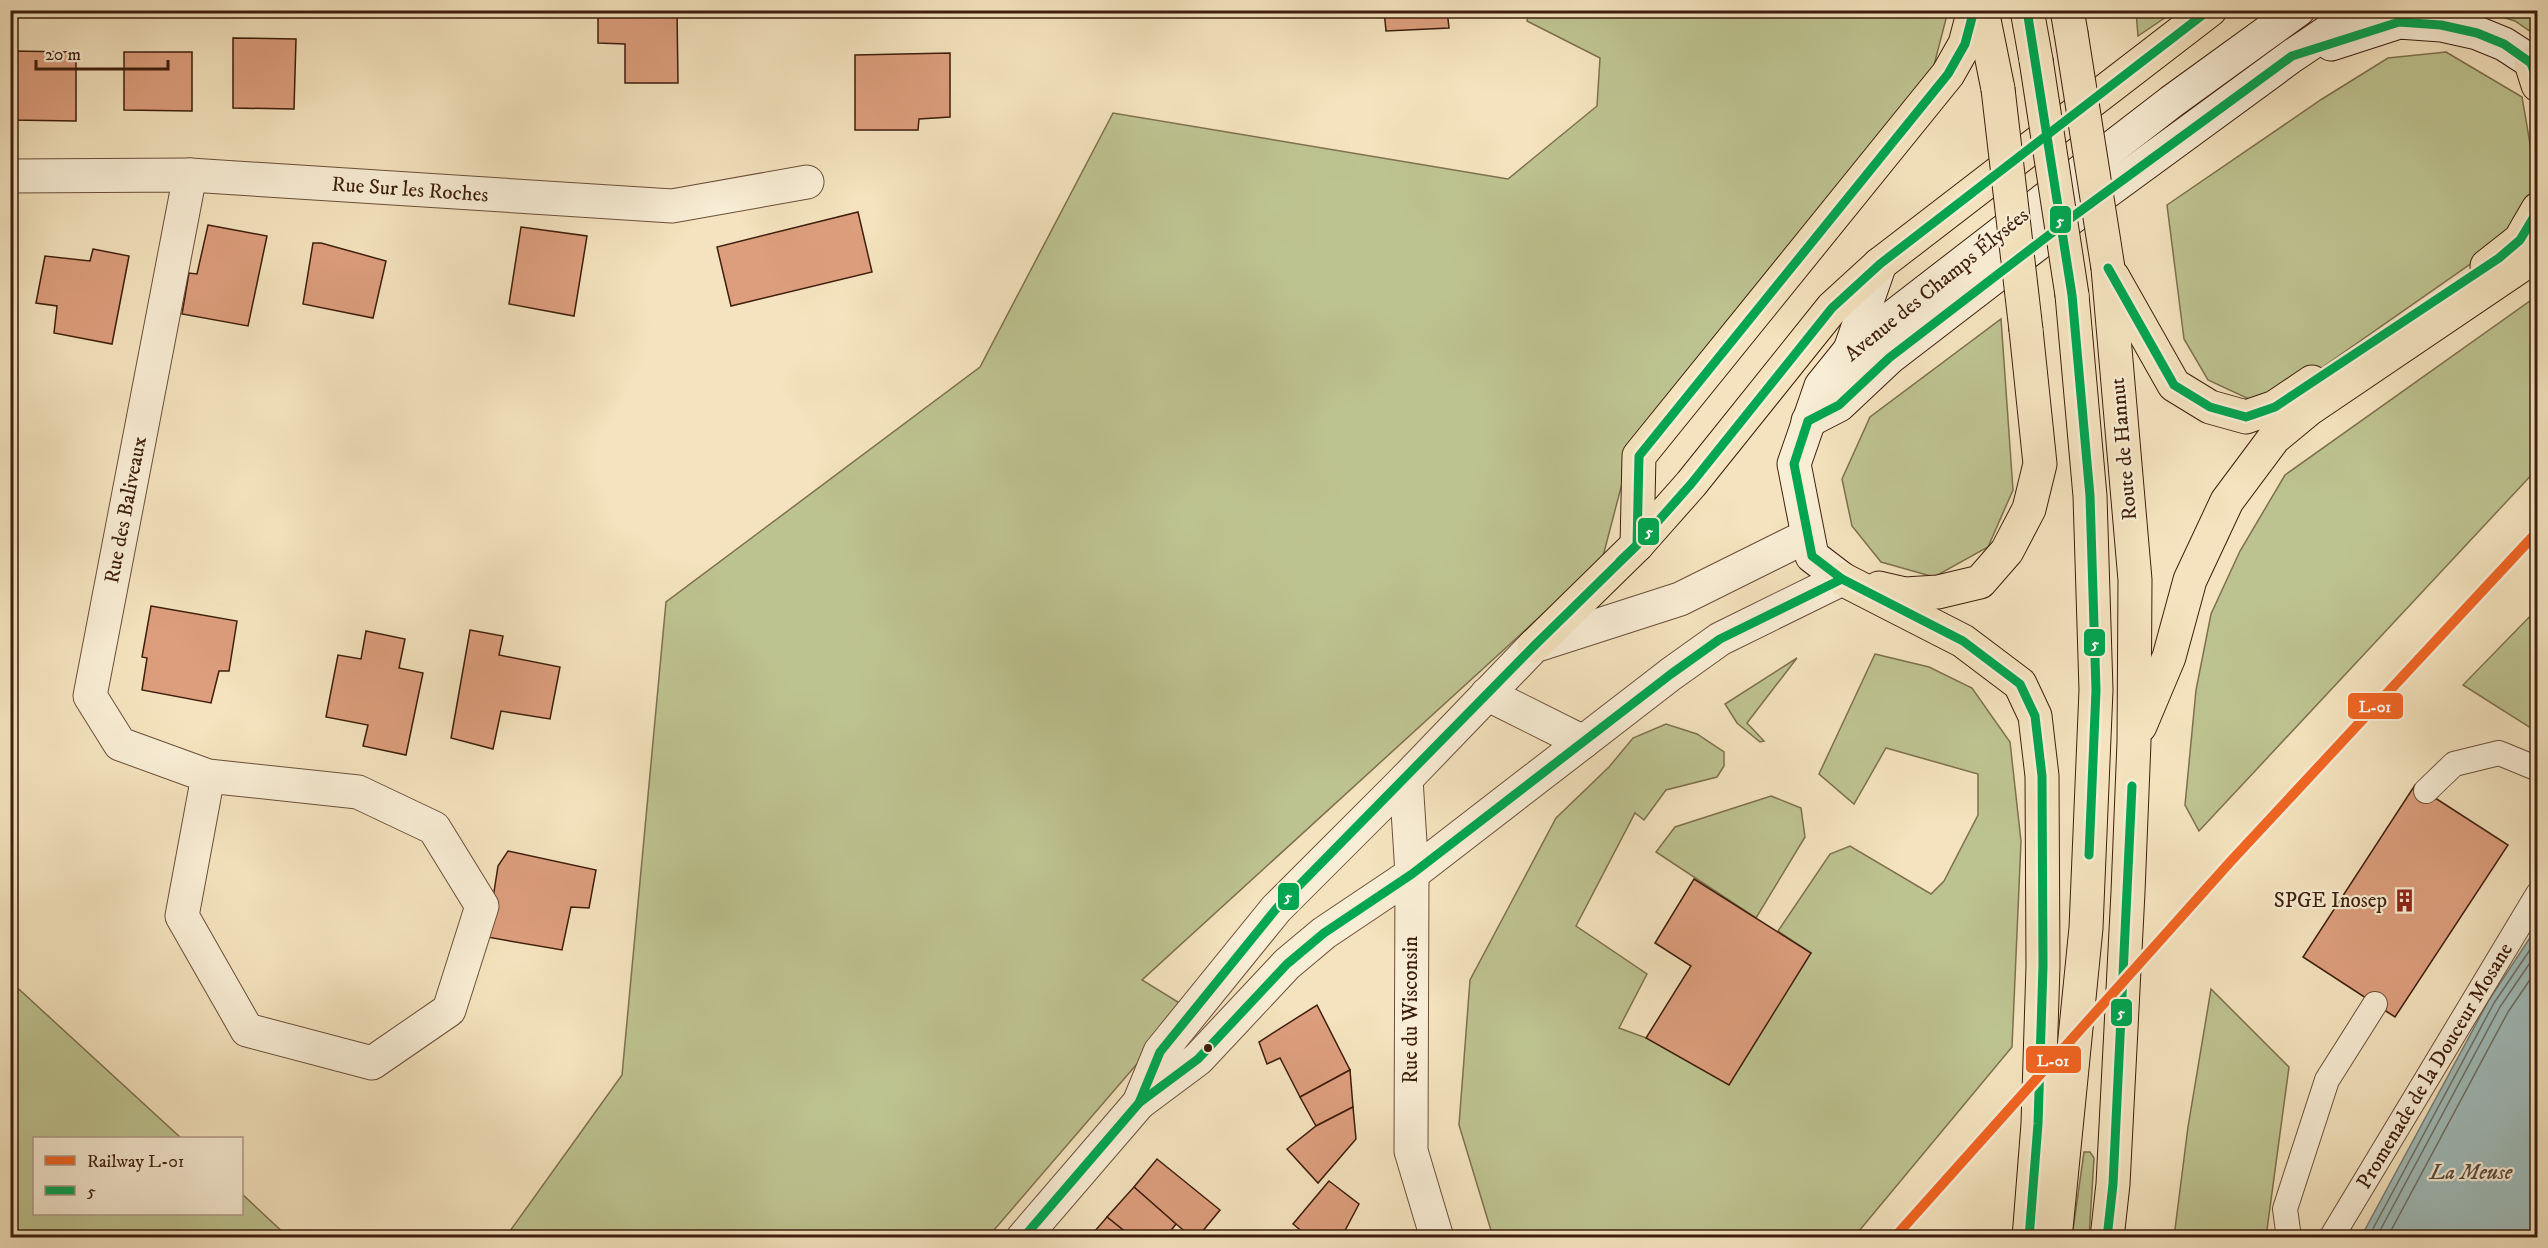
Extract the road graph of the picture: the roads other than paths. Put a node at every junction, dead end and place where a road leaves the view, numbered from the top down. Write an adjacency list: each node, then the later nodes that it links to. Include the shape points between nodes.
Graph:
1 (1974, 10): 20 (main road, via 1965,44 1948,74 1639,456)
2 (1982, 10): 21 (main road, bridge, via 1998,89 2040,464 2029,509 2007,551 1980,582 1938,592 1905,594)
3 (2027, 10): 37 (main road, bridge, via 2072,295 2090,496 2096,690 2086,928)
4 (2210, 10): 15 (main road)
5 (2298, 10): 17 (street, Avenue des Champs Élysées, via 2171,102)
6 (2360, 10): 8 (street)
7 (2069, 22): 16 (main road, Route de Hannut, bridge)
8 (2292, 56): 9 (street, via 2399,22 2477,33 2504,44); 18 (street, via 2074,215 1889,358 1839,405)
9 (2535, 71)
10 (190, 175): 11 (street, Rue Sur les Roches); 12 (street, Rue Sur les Roches, via 672,206); 27 (street, Rue des Baliveaux, via 90,696 120,744)
11 (10, 176)
12 (807, 182)
13 (2538, 208): 16 (main road, via 2520,240 2499,258 2275,407 2246,417 2210,407 2174,385)
14 (2538, 254): 25 (main road, via 2309,409 2274,438 2227,501 2190,580 2169,657)
15 (1880, 264): 17 (street); 20 (main road, via 1832,308 1698,475)
16 (2108, 268): 25 (main road, Route de Hannut, via 2135,580)
17 (1850, 350): 18 (street, Avenue des Champs Élysées, via 1821,386)
18 (1808, 421): 19 (street, Avenue des Champs Élysées, via 1794,464)
19 (1808, 536): 21 (street, Avenue des Champs Élysées, via 1812,556); 22 (street, via 1680,599)
20 (1637, 544): 22 (main road)
21 (1842, 579): 24 (street, via 1720,639); 36 (main road, via 1964,641 2020,684 2035,716 2042,776 2043,966 2038,1124)
22 (1534, 646): 23 (street)
23 (1487, 694): 24 (street); 28 (street)
24 (1583, 742): 30 (street)
25 (2134, 742): 38 (main road, Route de Hannut)
26 (2538, 768): 29 (lane, via 2499,753 2454,764)
27 (208, 776): 27 (street, Rue des Baliveaux, via 358,792 434,828 482,906 448,1010 372,1063 247,1030 182,916)
28 (1406, 779): 30 (street, Rue du Wisconsin); 33 (street, via 1276,909 1220,976 1160,1052)
29 (2426, 792)
30 (1412, 874): 33 (street, via 1324,933 1287,964 1198,1059); 35 (street, Rue du Wisconsin, via 1411,1151)
31 (2538, 894): 40 (lane, Promenade de la Douceur Mosane)
32 (2375, 1004): 39 (lane, via 2327,1080 2285,1209)
33 (1139, 1104): 34 (street)
34 (1023, 1238)
35 (1437, 1238)
36 (2028, 1238)
37 (2055, 1238)
38 (2108, 1238)
39 (2289, 1238)
40 (2331, 1238)

